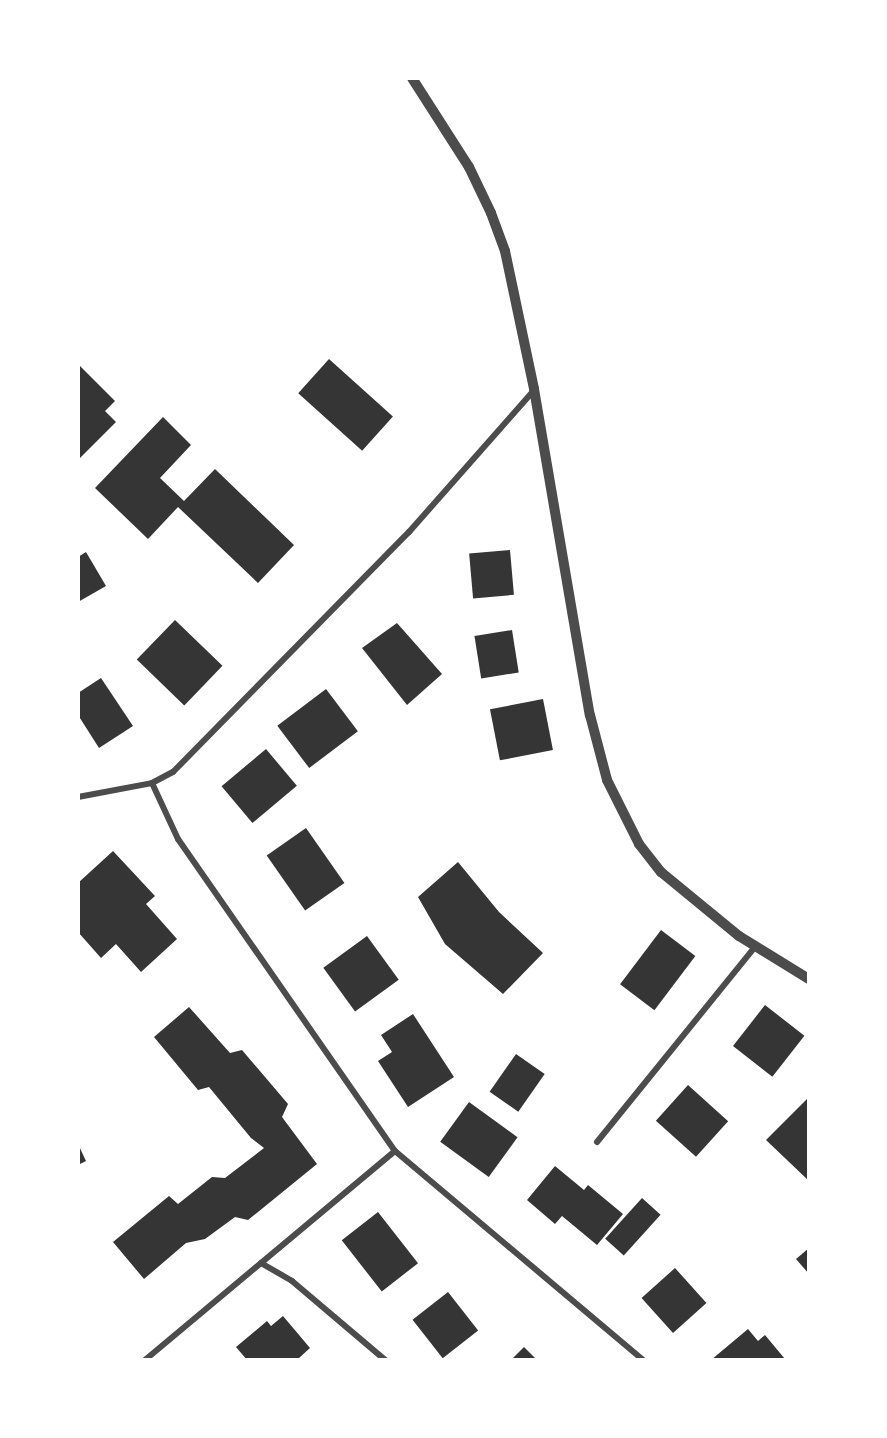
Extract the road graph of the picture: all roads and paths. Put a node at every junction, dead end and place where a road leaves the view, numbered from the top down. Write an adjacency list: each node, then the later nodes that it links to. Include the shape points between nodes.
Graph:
1 (412, 78): 2 (street, via 469,167 491,213 516,297)
2 (534, 389): 3 (street, via 409,532 173,772); 5 (street, via 590,715 608,780 639,844 661,872)
3 (152, 783): 4 (street); 8 (street, via 178,839)
4 (78, 797)
5 (755, 947): 6 (street); 7 (street)
6 (809, 979)
7 (597, 1142)
8 (394, 1151): 9 (street); 12 (street)
9 (261, 1263): 10 (street); 11 (street, via 292,1281)
10 (145, 1360)
11 (385, 1360)
12 (643, 1360)

